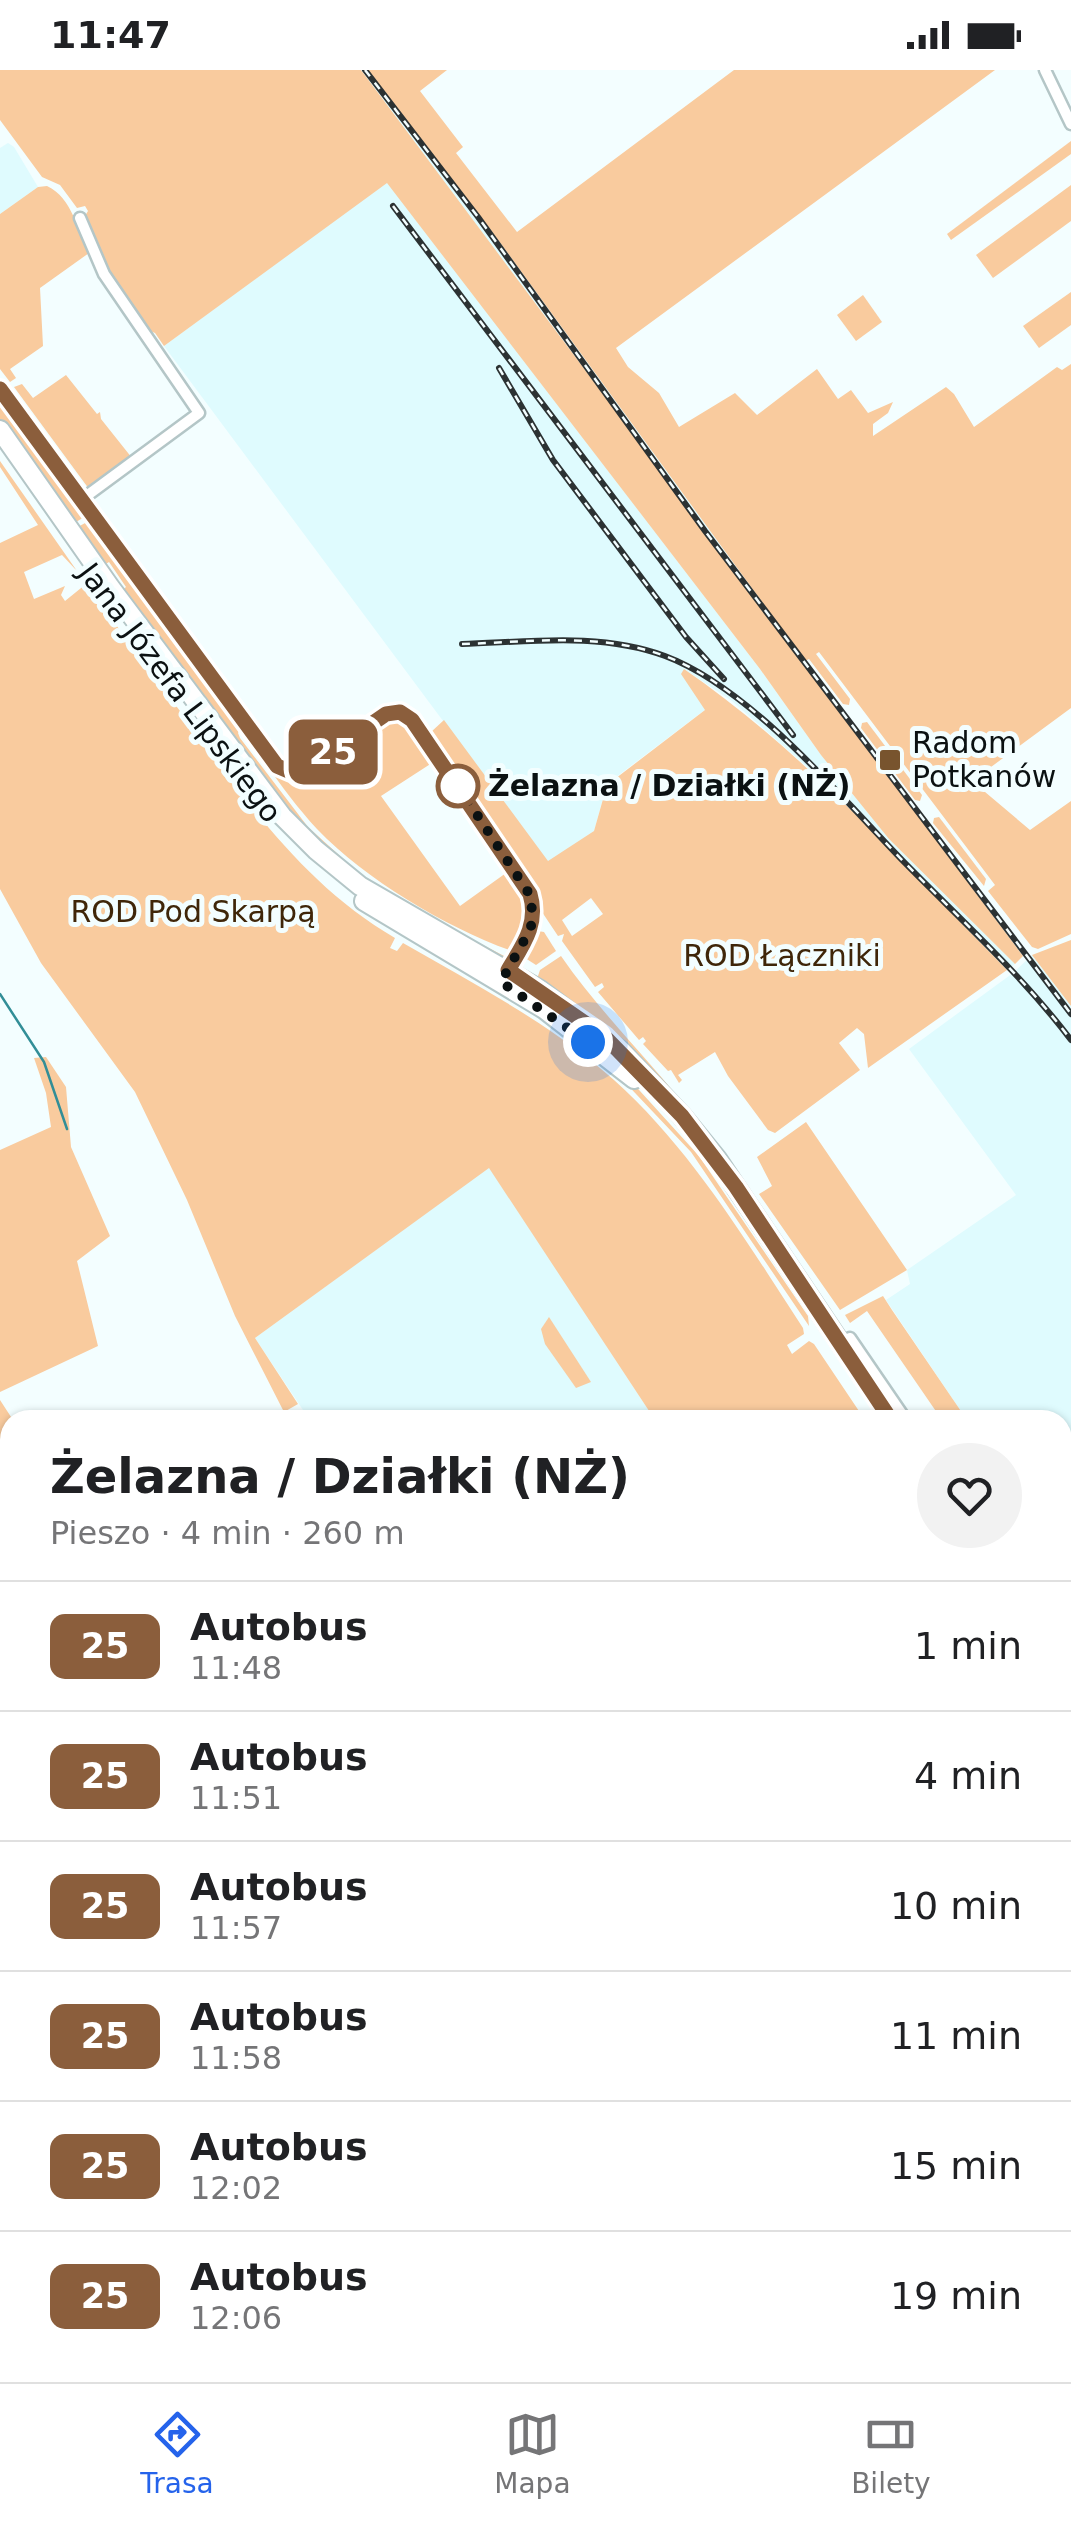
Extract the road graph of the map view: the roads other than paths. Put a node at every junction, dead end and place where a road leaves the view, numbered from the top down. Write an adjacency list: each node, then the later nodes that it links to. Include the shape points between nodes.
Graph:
1 (1045, 70): 2 (street)
2 (1071, 124)
3 (80, 218): 7 (street, via 104,274 199,414)
4 (0, 389): 7 (street)
5 (0, 430): 8 (main road, Jana Józefa Lipskiego, via 290,825 360,886)
6 (0, 446): 8 (main road, Jana Józefa Lipskiego, via 287,835 389,918)
7 (82, 500): 8 (street, via 280,768 311,766 386,714 400,712 412,720 530,894 531,928)
8 (504, 976): 10 (main road, Jana Józefa Lipskiego, via 630,1075 674,1120); 11 (main road, Jana Józefa Lipskiego, via 604,1036 682,1116)
9 (850, 1338): 12 (street)
10 (874, 1410)
11 (885, 1410)
12 (899, 1410)

